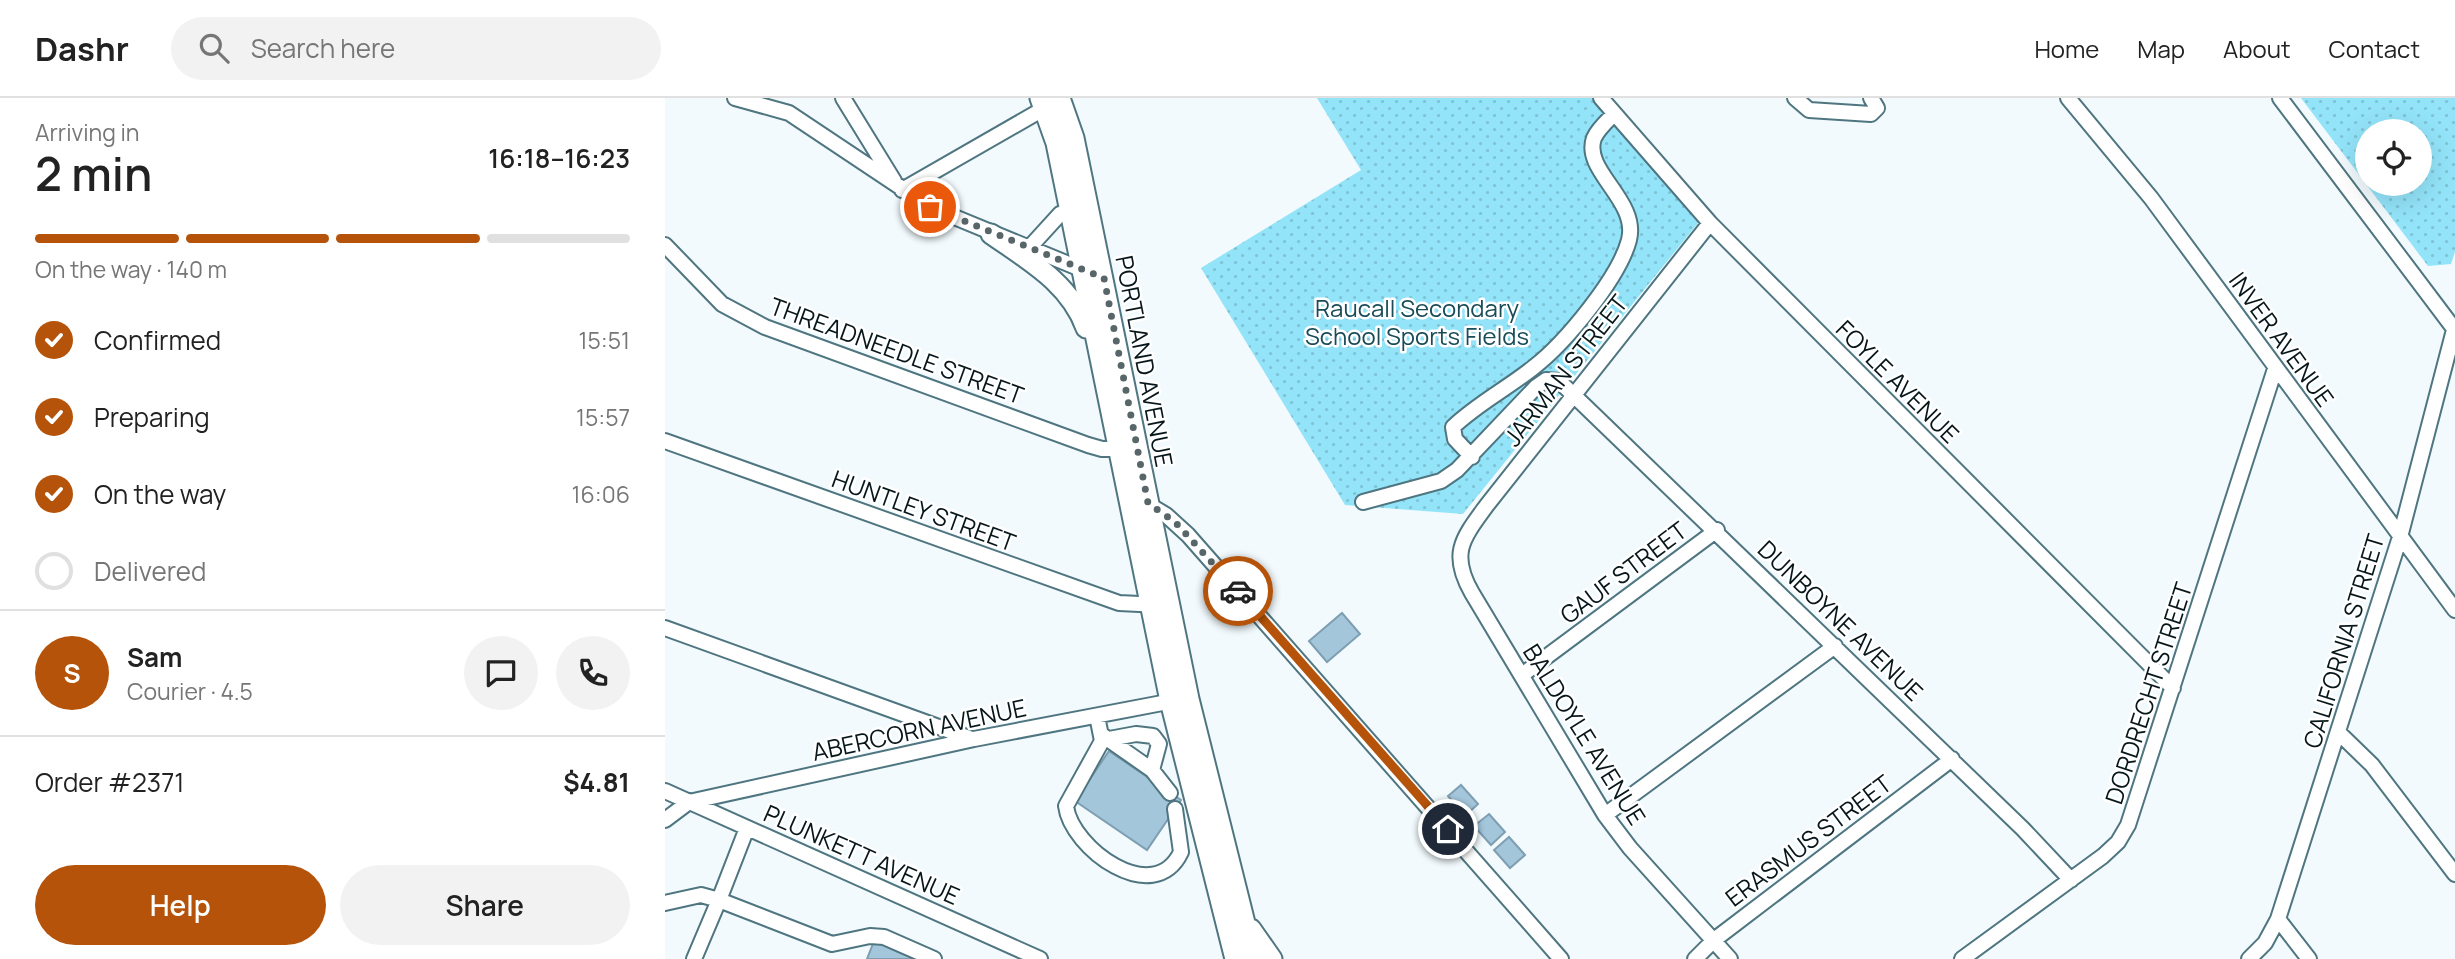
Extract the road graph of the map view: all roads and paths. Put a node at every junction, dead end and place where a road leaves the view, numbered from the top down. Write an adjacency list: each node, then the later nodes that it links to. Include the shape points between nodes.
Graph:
1 (843, 98): 10 (street)
2 (1601, 98): 9 (street, FOYLE AVENUE)
3 (1795, 98): 4 (street, via 1809,110 1871,114 1877,108)
4 (1871, 98)
5 (2068, 98): 19 (street, INVER AVENUE, via 2151,198)
6 (2280, 98): 18 (street)
7 (743, 99): 10 (street, via 789,113)
8 (1051, 101): 10 (street); 11 (main road, PORTLAND AVENUE, via 1074,138)
9 (1614, 114): 12 (street, FOYLE AVENUE); 24 (street, via 1598,131 1593,152 1626,212 1629,240 1606,284 1559,344 1453,427 1455,439)
10 (899, 188): 13 (street)
11 (1079, 209): 15 (street, via 1050,223); 16 (main road, PORTLAND AVENUE); 17 (main road, PORTLAND AVENUE)
12 (1710, 223): 21 (street, JARMAN STREET); 36 (street, FOYLE AVENUE)
13 (991, 234): 15 (street); 20 (main road, via 1035,264 1069,296 1081,312)
14 (665, 246): 23 (street, THREADNEEDLE STREET, via 722,304 748,320 1088,444)
15 (1029, 248): 16 (street)
16 (1082, 270): 17 (street); 20 (main road, PORTLAND AVENUE)
17 (1104, 278): 23 (main road, PORTLAND AVENUE)
18 (2455, 328): 29 (street, CALIFORNIA STREET)
19 (2275, 369): 29 (street, INVER AVENUE); 36 (street, DORDRECHT STREET)
20 (1107, 388): 23 (main road, PORTLAND AVENUE)
21 (1576, 395): 24 (street, DUNBOYNE AVENUE, via 1559,381 1546,380); 28 (street, DUNBOYNE AVENUE); 30 (street, JARMAN STREET, via 1487,505)
22 (665, 441): 31 (street, HUNTLEY STREET, via 1119,603)
23 (1128, 449): 26 (main road, PORTLAND AVENUE); 27 (main road, PORTLAND AVENUE)
24 (1472, 457): 25 (street, via 1441,481)
25 (1363, 502)
26 (1148, 503): 27 (street); 31 (main road, PORTLAND AVENUE); 64 (street, via 1188,535)
27 (1128, 505): 31 (main road, PORTLAND AVENUE)
28 (1717, 530): 34 (street, DUNBOYNE AVENUE); 35 (street, GAUF STREET)
29 (2400, 537): 32 (street, INVER AVENUE); 39 (street, CALIFORNIA STREET)
30 (1459, 548): 35 (street, BALDOYLE AVENUE, via 1467,583)
31 (1160, 605): 37 (main road, PORTLAND AVENUE)
32 (2455, 610)
33 (665, 628): 41 (street)
34 (1835, 646): 42 (street, DUNBOYNE AVENUE); 48 (street)
35 (1521, 675): 48 (street, BALDOYLE AVENUE)
36 (2173, 688): 52 (street, DORDRECHT STREET, via 2129,825 2118,842)
37 (1180, 700): 38 (street, ABERCORN AVENUE); 56 (main road, PORTLAND AVENUE); 61 (main road, PORTLAND AVENUE)
38 (1097, 716): 40 (street); 41 (street, ABERCORN AVENUE)
39 (2339, 733): 51 (street, via 2372,765); 55 (street, CALIFORNIA STREET)
40 (1105, 737): 43 (street); 43 (street, via 1153,736 1159,744); 47 (street, via 1067,798 1071,823 1082,838 1119,868 1141,876 1154,875 1170,867 1181,852)
41 (974, 739): 46 (street, ABERCORN AVENUE)
42 (1952, 760): 52 (street, DUNBOYNE AVENUE); 57 (street, ERASMUS STREET)
43 (1152, 769): 45 (street)
44 (665, 791): 46 (street, PLUNKETT AVENUE)
45 (1170, 793)
46 (689, 802): 49 (street, ABERCORN AVENUE); 50 (street, PLUNKETT AVENUE)
47 (1175, 809)
48 (1605, 815): 57 (street, BALDOYLE AVENUE)
49 (665, 820)
50 (747, 828): 53 (street); 60 (street, PLUNKETT AVENUE)
51 (2455, 874)
52 (2071, 880): 67 (street, DORDRECHT STREET)
53 (719, 900): 54 (street, via 701,895); 58 (street); 59 (street, via 832,944 884,937)
54 (665, 903)
55 (2278, 919): 68 (street, CALIFORNIA STREET, via 2265,943); 69 (street)
56 (1244, 920): 62 (main road, PORTLAND AVENUE); 63 (main road)
57 (1714, 940): 65 (street, ERASMUS STREET); 66 (street, BALDOYLE AVENUE)
58 (694, 959)
59 (934, 959)
60 (1040, 959)
61 (1235, 959)
62 (1254, 959)
63 (1272, 959)
64 (1561, 959)
65 (1695, 959)
66 (1730, 959)
67 (1962, 959)
68 (2249, 959)
69 (2309, 959)

